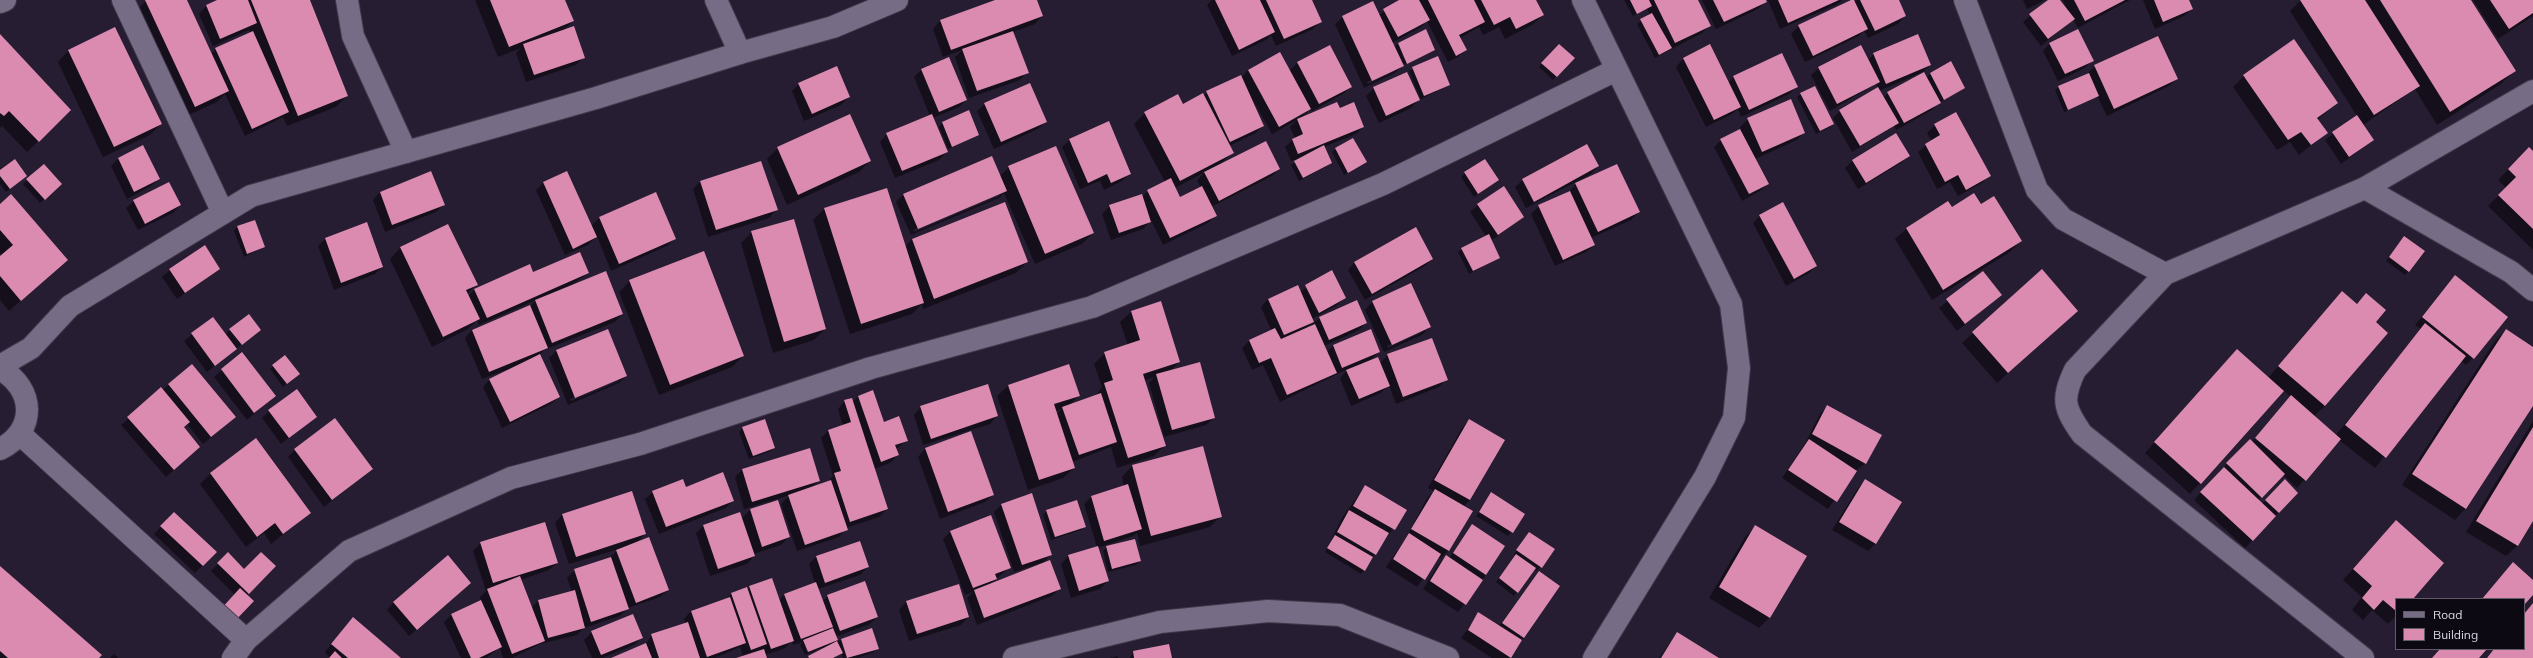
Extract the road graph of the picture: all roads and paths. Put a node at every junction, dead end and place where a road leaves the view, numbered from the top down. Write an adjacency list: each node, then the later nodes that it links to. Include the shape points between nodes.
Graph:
1 (5, 0): 8 (street)
2 (123, 0): 14 (street)
3 (347, 0): 12 (street, via 353,36)
4 (716, 0): 9 (street)
5 (897, 0): 9 (street, via 833,27)
6 (1583, 0): 10 (street)
7 (1965, 0): 15 (street, via 2037,190 2063,219)
8 (0, 2)
9 (740, 53): 12 (street, via 596,98)
10 (1616, 70): 23 (street, via 1383,184 1092,307 871,368 640,444 510,478 348,551); 27 (street, via 1731,304 1739,368 1734,418 1705,477)
11 (2533, 91): 13 (street)
12 (406, 152): 14 (street, via 251,196)
13 (2365, 188): 15 (street); 16 (street, via 2511,272)
14 (223, 213): 17 (street, via 70,306)
15 (2165, 274): 28 (street, via 2075,370 2066,390 2068,413 2082,434)
16 (2533, 290)
17 (31, 348): 18 (street); 20 (street)
18 (0, 366)
19 (0, 369): 20 (street, via 11,375)
20 (22, 387): 21 (street, via 27,402 26,419)
21 (20, 434): 22 (street); 23 (street)
22 (0, 449)
23 (246, 640): 24 (street)
24 (233, 658)
25 (1014, 658): 26 (street, via 1160,622 1268,611 1340,615)
26 (1448, 658)
27 (1594, 658)
28 (2363, 658)

